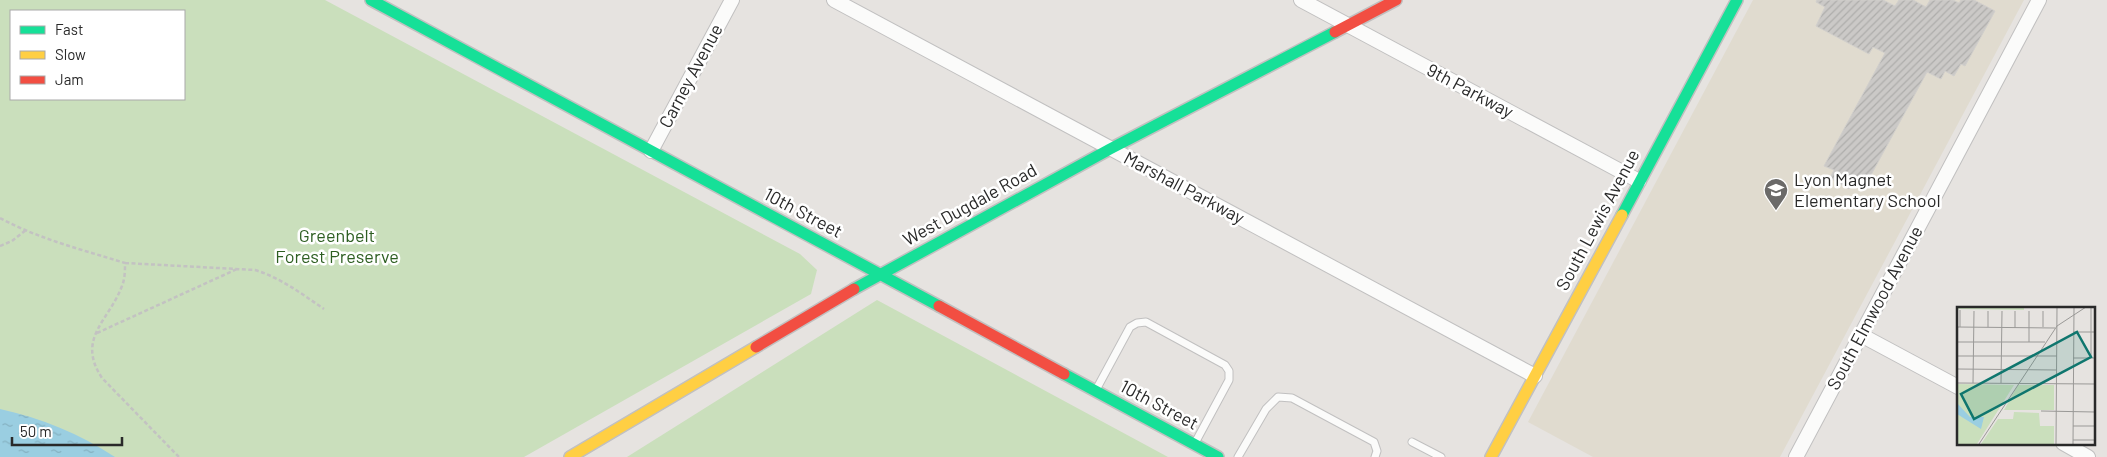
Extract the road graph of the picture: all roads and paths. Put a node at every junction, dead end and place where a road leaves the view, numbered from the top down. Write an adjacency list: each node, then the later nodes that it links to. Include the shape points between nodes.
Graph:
1 (371, 0): 10 (street, 10th Street)
2 (732, 0): 10 (street, Carney Avenue)
3 (834, 0): 9 (street, Marshall Parkway)
4 (1301, 0): 8 (street, 9th Parkway)
5 (1396, 0): 8 (street, West Dugdale Road)
6 (1736, 0): 11 (street, South Lewis Avenue)
7 (2039, 0): 20 (street, South Elmwood Avenue)
8 (1348, 25): 9 (street, West Dugdale Road); 11 (street, 9th Parkway)
9 (1110, 149): 17 (street, West Dugdale Road); 21 (street, Marshall Parkway)
10 (650, 151): 17 (street, 10th Street)
11 (1639, 181): 21 (street, South Lewis Avenue)
12 (0, 218): 13 (path)
13 (26, 230): 14 (path); 15 (path)
14 (0, 246)
15 (125, 263): 16 (path); 19 (path, via 123,282)
16 (240, 268): 18 (path, via 271,275); 19 (path)
17 (879, 274): 23 (street, 10th Street); 28 (street, West Dugdale Road)
18 (324, 309)
19 (96, 334): 27 (path, via 91,356 102,378)
20 (1861, 335): 22 (street); 34 (street, South Elmwood Avenue)
21 (1535, 376): 33 (street, South Lewis Avenue)
22 (1957, 386)
23 (1095, 391): 25 (street, 10th Street); 25 (lane, via 1130,327 1146,322 1225,365 1229,371 1229,380)
24 (1412, 442): 32 (lane)
25 (1194, 444): 29 (street, 10th Street)
26 (2065, 444): 35 (street)
27 (179, 457)
28 (570, 457)
29 (1218, 457)
30 (1238, 457): 31 (lane, via 1266,408 1278,397 1292,398 1374,442)
31 (1375, 457)
32 (1441, 457)
33 (1491, 457)
34 (1796, 457)
35 (2088, 457)

